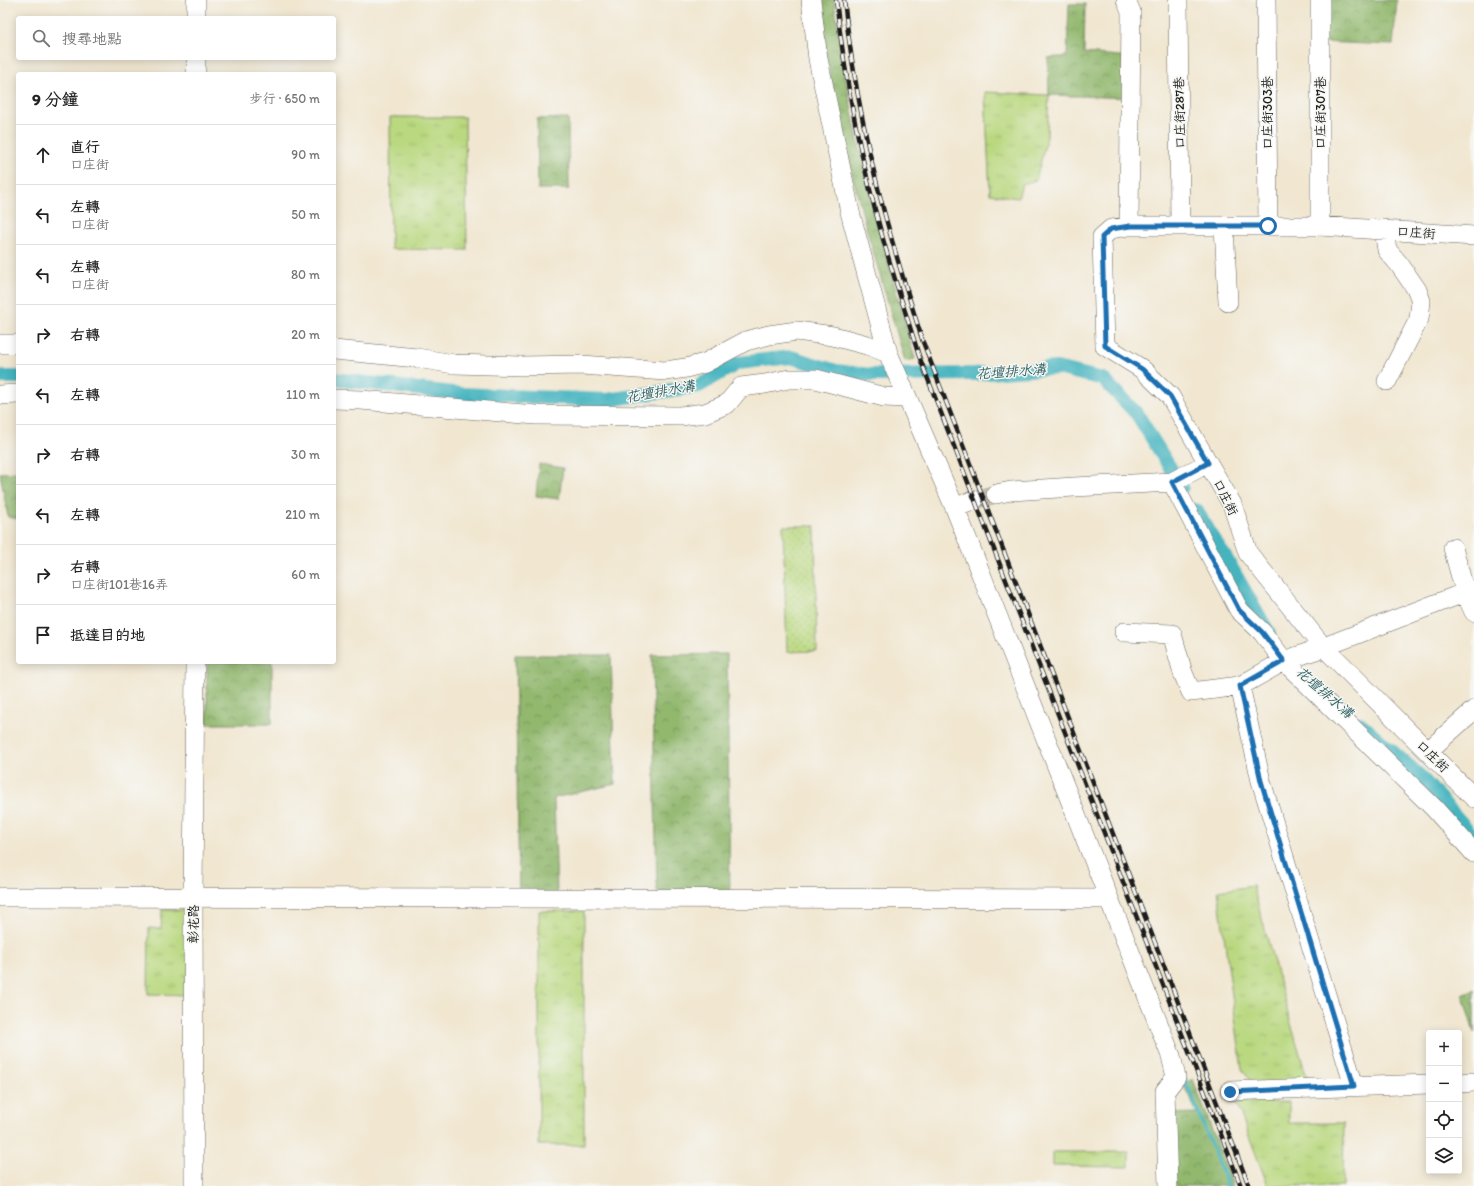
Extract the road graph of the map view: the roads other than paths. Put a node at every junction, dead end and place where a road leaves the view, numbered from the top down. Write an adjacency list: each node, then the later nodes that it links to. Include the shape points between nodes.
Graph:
1 (196, 0): 7 (street)
2 (811, 0): 21 (street, via 818,59 850,212)
3 (1126, 0): 10 (street, via 1131,12)
4 (1178, 0): 11 (street, 口庄街287巷)
5 (1266, 0): 13 (street, 口庄街303巷)
6 (1320, 0): 14 (street, 口庄街307巷)
7 (196, 16)
8 (196, 60): 9 (street)
9 (196, 72)
10 (1130, 226): 11 (street, 口庄街); 27 (street, 口庄街, via 1111,229 1102,237 1105,346 1142,369 1170,396)
11 (1180, 226): 12 (street, 口庄街)
12 (1224, 226): 13 (street, 口庄街); 17 (street)
13 (1268, 226): 14 (street, 口庄街)
14 (1320, 226): 15 (street, 口庄街)
15 (1384, 230): 16 (street, 口庄街); 22 (street, via 1387,250 1417,290 1421,301 1419,319)
16 (1474, 236)
17 (1228, 302)
18 (0, 344): 19 (street)
19 (16, 344)
20 (336, 350): 21 (street, via 454,364 582,365 665,371 705,363 746,341 797,331 833,336 867,345)
21 (889, 356): 23 (street)
22 (1386, 382)
23 (904, 393): 26 (street, via 884,397 816,379 789,379 741,387 727,404 704,413 680,416 536,415); 31 (street)
24 (16, 394): 25 (street)
25 (0, 395)
26 (336, 399)
27 (1204, 466): 28 (street); 36 (street, 口庄街, via 1232,504 1248,553)
28 (1175, 481): 29 (street); 37 (street, via 1239,610 1262,632)
29 (996, 494)
30 (974, 500): 31 (street)
31 (954, 508): 46 (street)
32 (1453, 548): 33 (street)
33 (1469, 590): 34 (street); 36 (street)
34 (1474, 612)
35 (1124, 632): 39 (street, via 1172,634 1191,692)
36 (1324, 647): 37 (street); 41 (street, 口庄街)
37 (1284, 661): 39 (street); 43 (street, via 1434,808)
38 (195, 664): 45 (street, 彰花路)
39 (1240, 686): 50 (street, via 1261,781)
40 (1474, 710): 41 (street)
41 (1427, 750): 42 (street, 口庄街)
42 (1474, 798)
43 (1474, 853)
44 (0, 897): 45 (street)
45 (193, 897): 46 (street); 52 (street, 彰花路)
46 (1109, 899): 53 (street, via 1171,1056 1176,1077 1165,1091)
47 (1474, 1082): 48 (street)
48 (1462, 1083)
49 (1426, 1084): 50 (street)
50 (1354, 1086): 51 (street)
51 (1230, 1092)
52 (194, 1186)
53 (1168, 1186)

